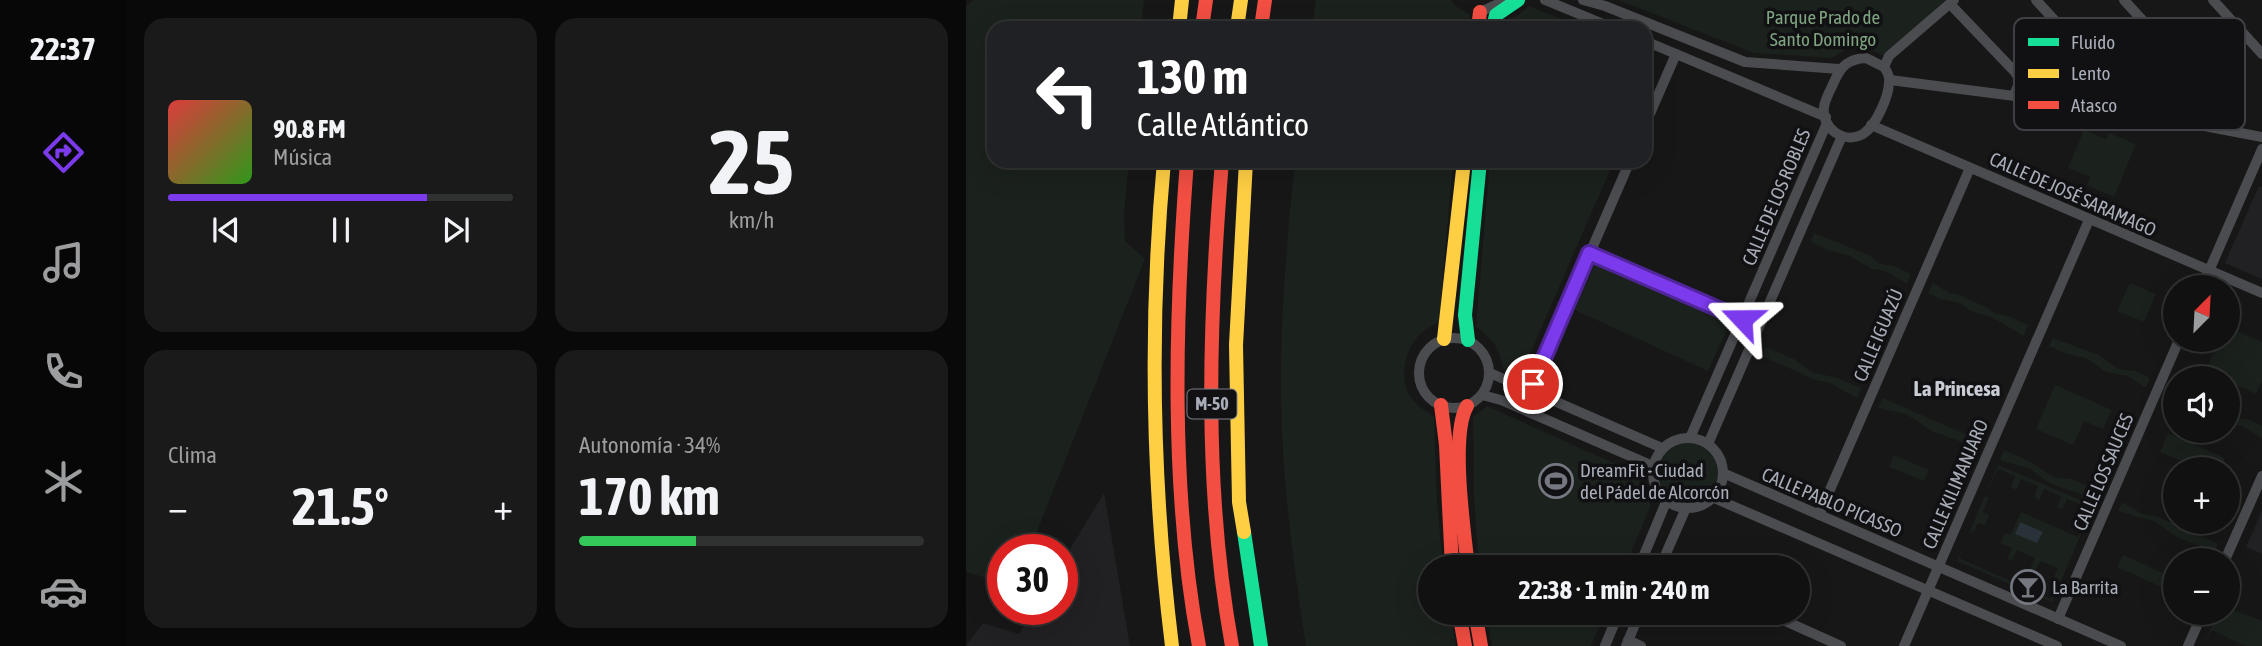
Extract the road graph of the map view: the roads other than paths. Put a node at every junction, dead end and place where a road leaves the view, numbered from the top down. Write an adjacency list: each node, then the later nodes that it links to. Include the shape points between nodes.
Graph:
1 (1182, 0): 17 (main road)
2 (1206, 0): 18 (main road)
3 (1241, 0): 19 (main road)
4 (1265, 0): 20 (main road)
5 (1507, 0): 13 (street)
6 (1518, 0): 22 (main road, via 1496,15)
7 (1545, 0): 23 (street)
8 (1583, 0): 24 (street)
9 (2036, 0): 14 (street)
10 (2124, 0): 15 (street)
11 (2213, 0): 16 (street)
12 (1952, 2): 30 (street, via 1889,57); 32 (street)
13 (1480, 12): 21 (main road)
14 (2053, 18)
15 (2140, 18)
16 (2229, 18)
17 (1179, 21)
18 (1203, 21)
19 (1238, 21)
20 (1262, 21)
21 (1479, 21)
22 (1495, 21)
23 (1596, 21)
24 (1642, 21)
25 (1652, 25): 31 (street, via 1745,62)
26 (2245, 35): 29 (street)
27 (1652, 44): 28 (street)
28 (1676, 54): 35 (street); 36 (street)
29 (2262, 54)
30 (1884, 67): 31 (street, via 1856,59); 33 (street)
31 (1839, 69): 36 (street, via 1824,106)
32 (2014, 71)
33 (1890, 80): 34 (street); 37 (street)
34 (2014, 96)
35 (1652, 109)
36 (1826, 120): 39 (street, via 1832,131); 55 (street, CALLE DE LOS ROBLES)
37 (1871, 125): 39 (street, via 1861,135); 49 (street, CALLE DE JOSÉ SARAMAGO)
38 (2229, 130): 40 (street)
39 (1842, 136): 65 (street, CALLE DE LOS ROBLES)
40 (2262, 137)
41 (2262, 149): 52 (street)
42 (1163, 168): 90 (main road, via 1154,278 1153,425 1156,506)
43 (1186, 168): 91 (main road, M-50, via 1177,347 1182,505)
44 (1222, 168): 92 (main road, M-50, via 1211,348 1214,477)
45 (1245, 168): 93 (main road, via 1236,345 1239,502)
46 (1463, 168): 56 (main road)
47 (1479, 168): 57 (main road, via 1466,293)
48 (1627, 168): 51 (street)
49 (1970, 168): 50 (street, CALLE DE JOSÉ SARAMAGO); 73 (street, CALLE IGUAZÚ)
50 (2089, 219): 52 (street, CALLE DE JOSÉ SARAMAGO); 79 (street, CALLE KILIMANJARO)
51 (1589, 253): 55 (street); 60 (street)
52 (2209, 272): 53 (street); 54 (street, CALLE DE JOSÉ SARAMAGO)
53 (2208, 275)
54 (2262, 293)
55 (1742, 319): 64 (street, CALLE DE LOS ROBLES)
56 (1444, 339): 57 (street); 62 (street, via 1429,347 1419,369 1425,393)
57 (1468, 340): 59 (street, via 1486,356)
58 (2174, 352): 81 (street, CALLE LOS SAUCES)
59 (1490, 373): 60 (street); 61 (street)
60 (1530, 391): 66 (street)
61 (1482, 394): 63 (street); 67 (street)
62 (1440, 405): 63 (street); 75 (main road)
63 (1467, 406): 76 (main road, via 1459,428)
64 (1690, 438): 65 (street); 66 (street)
65 (1709, 444): 68 (street, via 1719,456)
66 (1662, 448): 67 (street)
67 (1653, 466): 71 (street, via 1655,487)
68 (1723, 473): 70 (street); 73 (street, CALLE PABLO PICASSO)
69 (2262, 476): 74 (street)
70 (1714, 498): 72 (street); 80 (street)
71 (1666, 502): 72 (street); 77 (street)
72 (1686, 508): 78 (street)
73 (1819, 516): 79 (street, CALLE PABLO PICASSO)
74 (2230, 548)
75 (1451, 555)
76 (1467, 555)
77 (1644, 555)
78 (1666, 555)
79 (1938, 567): 80 (street, CALLE KILIMANJARO); 81 (street, CALLE PABLO PICASSO)
80 (1928, 591): 89 (street); 99 (street, CALLE KILIMANJARO)
81 (2058, 619): 100 (street, CALLE PABLO PICASSO)
82 (1461, 625): 94 (main road)
83 (1477, 625): 95 (main road)
84 (1614, 625): 96 (street)
85 (1635, 625): 88 (street)
86 (1794, 625): 98 (street)
87 (2197, 625): 101 (street)
88 (1627, 643): 97 (street)
89 (2050, 645)
90 (1172, 646)
91 (1199, 646)
92 (1232, 646)
93 (1261, 646)
94 (1465, 646)
95 (1481, 646)
96 (1605, 646)
97 (1641, 646)
98 (1841, 646)
99 (1904, 646)
100 (2121, 646)
101 (2188, 646)

